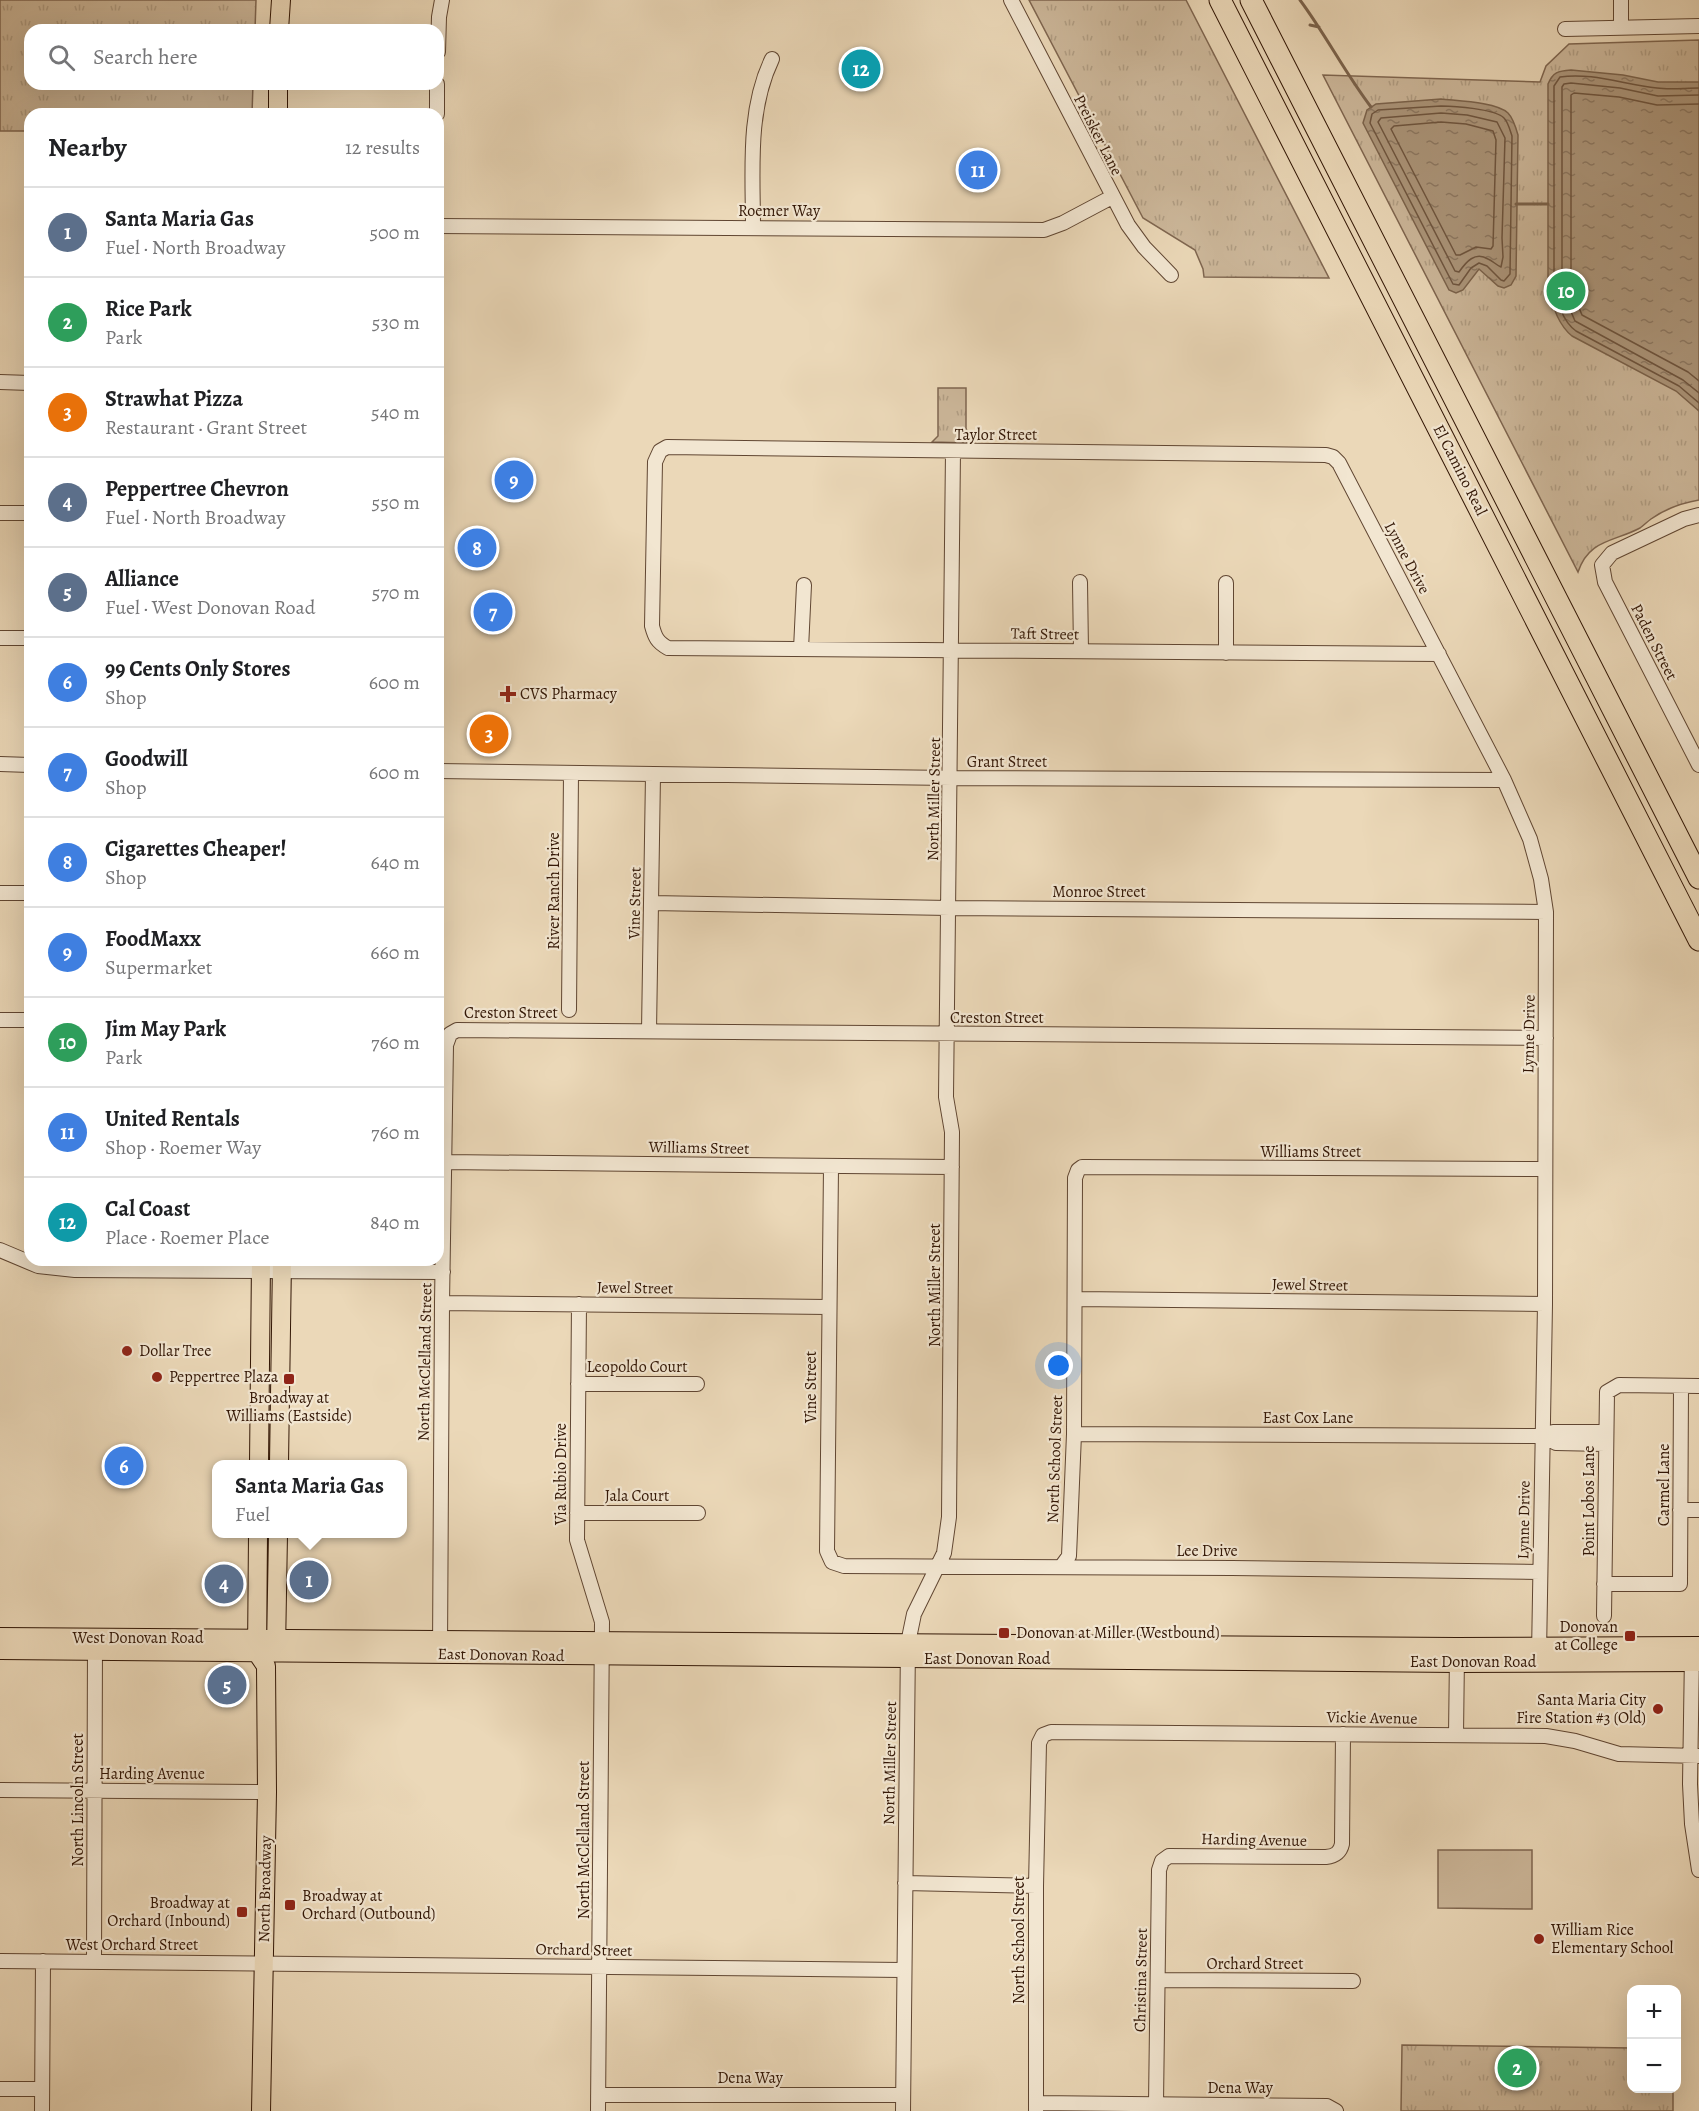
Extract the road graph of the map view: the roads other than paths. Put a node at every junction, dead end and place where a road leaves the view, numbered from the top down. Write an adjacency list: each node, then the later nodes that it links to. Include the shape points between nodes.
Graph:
1 (282, 0): 7 (main road)
2 (442, 0): 8 (street)
3 (1011, 0): 17 (street, Preisker Lane)
4 (1220, 0): 53 (highway, El Camino Real)
5 (1251, 0): 47 (highway, El Camino Real)
6 (1621, 0): 10 (street)
7 (280, 24)
8 (439, 24)
9 (1699, 26): 10 (street)
10 (1621, 28): 11 (street)
11 (1565, 29)
12 (772, 59): 19 (street, via 764,76 754,130)
13 (278, 90): 15 (main road)
14 (437, 90): 16 (street)
15 (278, 108)
16 (437, 108)
17 (1112, 197): 19 (street, Roemer Way, via 1044,230); 20 (street, Preisker Lane, via 1144,247)
18 (444, 226): 19 (street, Roemer Way)
19 (753, 228)
20 (1171, 275)
21 (0, 382): 22 (street)
22 (24, 383)
23 (953, 451): 24 (street, Taylor Street, via 1224,452); 33 (street, Taylor Street, via 667,447 660,451 655,462 651,626); 35 (street, North Miller Street)
24 (1333, 458): 38 (street, Lynne Drive)
25 (0, 513): 26 (street)
26 (24, 513)
27 (1699, 515): 41 (street, Paden Street, via 1630,545 1602,565 1605,582)
28 (1080, 582): 36 (street)
29 (1226, 582): 37 (street)
30 (804, 585): 34 (street)
31 (0, 638): 32 (street)
32 (24, 638)
33 (655, 638): 34 (street, Taft Street, via 668,648)
34 (801, 649): 35 (street, Taft Street)
35 (953, 650): 36 (street, Taft Street); 45 (street, North Miller Street)
36 (1081, 651): 37 (street, Taft Street)
37 (1226, 653): 38 (street, Taft Street)
38 (1439, 654): 46 (street, Lynne Drive)
39 (0, 764): 40 (street)
40 (24, 765)
41 (1699, 765)
42 (444, 771): 43 (street, Grant Street)
43 (571, 773): 44 (street, Grant Street); 54 (street, River Ranch Drive)
44 (653, 775): 45 (street, Grant Street); 50 (street, Vine Street)
45 (951, 778): 46 (street, Grant Street); 51 (street, North Miller Street)
46 (1504, 780): 52 (street, Lynne Drive, via 1530,839 1542,879)
47 (1699, 878)
48 (0, 893): 49 (street)
49 (24, 893)
50 (651, 903): 51 (street, Monroe Street); 57 (street, Vine Street)
51 (949, 908): 52 (street, Monroe Street); 59 (street, North Miller Street)
52 (1546, 912): 60 (street, Lynne Drive)
53 (1699, 940)
54 (569, 1010)
55 (0, 1020): 56 (street)
56 (24, 1020)
57 (649, 1031): 58 (street, Creston Street, via 461,1029); 59 (street, Creston Street)
58 (450, 1034): 61 (street, North McClelland Street, via 446,1045)
59 (947, 1035): 60 (street, Creston Street); 63 (street, North Miller Street, via 946,1097)
60 (1546, 1038): 64 (street, Lynne Drive)
61 (445, 1162): 62 (street, Williams Street); 66 (street, North McClelland Street)
62 (831, 1167): 63 (street, Williams Street); 80 (street, Vine Street)
63 (952, 1167): 98 (street, North Miller Street, via 949,1516 944,1553)
64 (1545, 1169): 65 (street, Williams Street); 79 (street, Lynne Drive)
65 (1078, 1170): 76 (street, North School Street)
66 (444, 1217)
67 (0, 1250): 68 (street)
68 (24, 1261)
69 (40, 1266): 70 (street, via 75,1270)
70 (224, 1266)
71 (261, 1266): 88 (main road)
72 (282, 1266): 89 (main road)
73 (305, 1266): 75 (street)
74 (443, 1266): 75 (street, North McClelland Street)
75 (443, 1272): 77 (street, North McClelland Street)
76 (1075, 1299): 79 (street, Jewel Street); 85 (street, North School Street)
77 (442, 1303): 78 (street, Jewel Street); 104 (street, North McClelland Street)
78 (579, 1304): 80 (street, Jewel Street); 81 (street, Via Rubio Drive)
79 (1545, 1304): 86 (street, Lynne Drive)
80 (828, 1307): 96 (street, Vine Street, via 828,1557 844,1566)
81 (578, 1383): 82 (street, Leopoldo Court); 92 (street, Via Rubio Drive)
82 (697, 1384)
83 (1681, 1386): 84 (street); 87 (street, Point Lobos Lane, via 1611,1388 1606,1395); 90 (street, Carmel Lane)
84 (1699, 1386)
85 (1074, 1434): 86 (street, East Cox Lane); 97 (street, North School Street, via 1069,1556)
86 (1543, 1436): 87 (street, East Cox Lane, via 1553,1432); 99 (street, Lynne Drive)
87 (1605, 1438): 100 (street, Point Lobos Lane)
88 (259, 1460)
89 (279, 1460)
90 (1680, 1510): 91 (street); 100 (street, Carmel Lane, via 1680,1584)
91 (1699, 1510)
92 (577, 1513): 93 (street, Jala Court); 105 (street, Via Rubio Drive, via 577,1540 602,1623)
93 (698, 1513)
94 (258, 1538): 107 (main road, North Broadway)
95 (277, 1538): 107 (main road, North Broadway)
96 (874, 1566): 98 (street, Lee Drive)
97 (1060, 1567): 98 (street, Lee Drive); 99 (street, Lee Drive)
98 (937, 1568): 108 (street, North Miller Street, via 914,1614)
99 (1540, 1572): 109 (street, Lynne Drive)
100 (1604, 1584): 101 (street, Point Lobos Lane)
101 (1604, 1616)
102 (0, 1637): 103 (main road, West Donovan Road)
103 (95, 1644): 106 (main road, West Donovan Road); 107 (main road, West Donovan Road); 117 (street, North Lincoln Street)
104 (440, 1647): 105 (main road, East Donovan Road); 107 (main road, East Donovan Road)
105 (602, 1648): 108 (main road, East Donovan Road); 127 (street, North McClelland Street)
106 (0, 1650)
107 (266, 1650): 118 (main road, North Broadway)
108 (908, 1650): 111 (main road, East Donovan Road); 121 (street, North Miller Street)
109 (1539, 1654): 110 (main road, East Donovan Road); 111 (main road, East Donovan Road)
110 (1695, 1654): 115 (street)
111 (1457, 1655): 114 (street)
112 (1343, 1734): 113 (street, Vickie Avenue); 114 (street, Vickie Avenue); 119 (street, Harding Avenue, via 1341,1850 1334,1856)
113 (1043, 1735): 122 (street, North School Street, via 1039,1743)
114 (1456, 1735): 115 (street, Vickie Avenue, via 1546,1736 1619,1754)
115 (1694, 1756): 120 (street, via 1692,1824)
116 (0, 1790): 117 (street, Harding Avenue)
117 (95, 1790): 118 (street, Harding Avenue); 125 (street, North Lincoln Street)
118 (267, 1792): 126 (main road, North Broadway)
119 (1166, 1857): 129 (street, Christina Street, via 1159,1870)
120 (1699, 1870)
121 (905, 1883): 122 (street); 128 (street, North Miller Street)
122 (1035, 1886): 136 (street, North School Street)
123 (0, 1960): 124 (street, West Orchard Street)
124 (43, 1961): 125 (street, West Orchard Street); 132 (street)
125 (94, 1962): 126 (street, West Orchard Street)
126 (264, 1962): 127 (street, Orchard Street); 139 (main road, North Broadway)
127 (601, 1967): 128 (street, Orchard Street); 133 (street, North McClelland Street)
128 (903, 1970): 134 (street, North Miller Street)
129 (1158, 1980): 130 (street, Orchard Street); 135 (street, Christina Street)
130 (1353, 1981)
131 (0, 2089): 132 (street)
132 (42, 2089): 138 (street)
133 (598, 2095): 134 (street, Dena Way); 140 (street, North McClelland Street)
134 (903, 2095): 141 (street, North Miller Street)
135 (1156, 2104): 136 (street, Dena Way); 137 (street, Dena Way, via 1327,2106)
136 (1036, 2107)
137 (1336, 2110)
138 (42, 2111)
139 (261, 2111)
140 (598, 2111)
141 (903, 2111)

